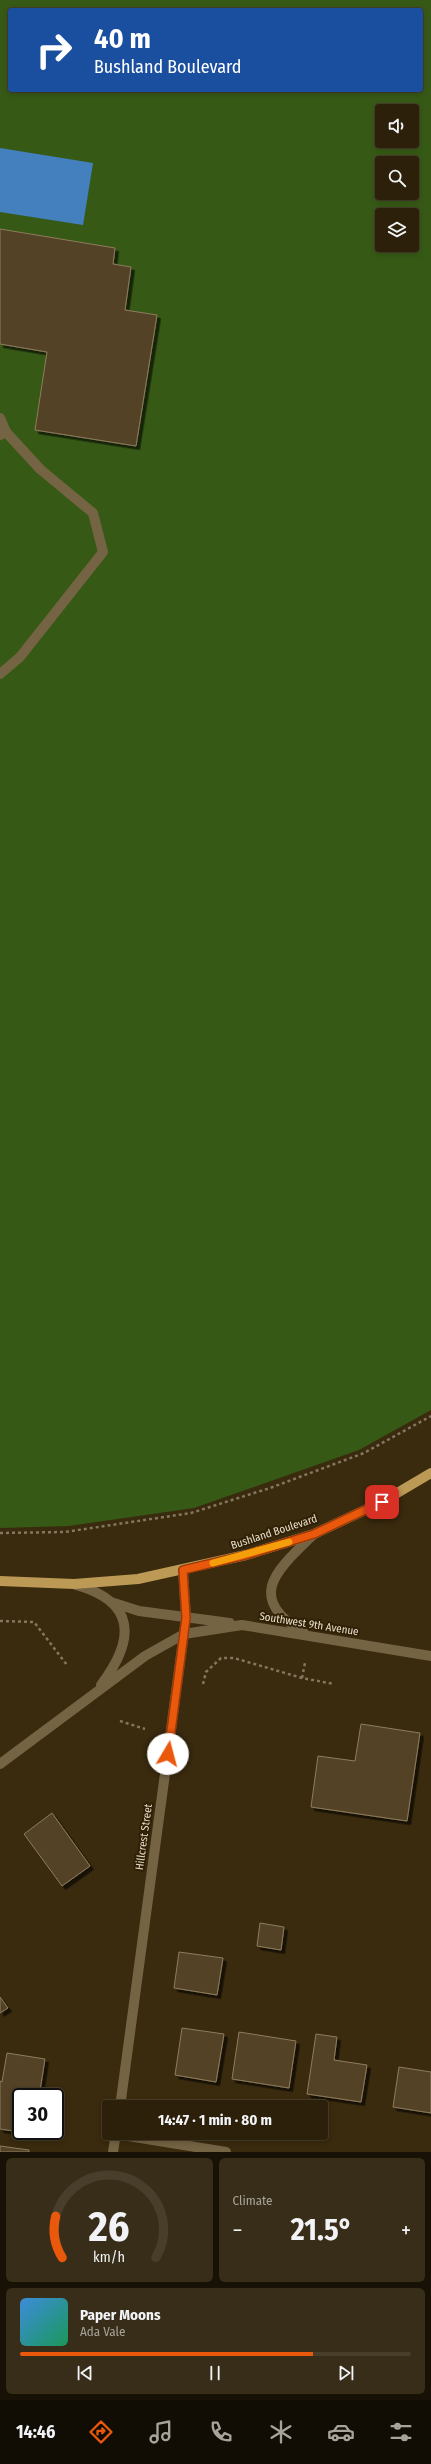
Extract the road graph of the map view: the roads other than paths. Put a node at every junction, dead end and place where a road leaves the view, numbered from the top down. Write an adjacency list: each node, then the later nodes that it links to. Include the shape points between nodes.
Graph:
1 (0, 418): 2 (street)
2 (3, 433): 3 (street, via 40,469 93,513 103,552 20,657)
3 (0, 674)
4 (431, 1473): 5 (main road, Bushland Boulevard, via 382,1502)
5 (314, 1534): 6 (main road, Bushland Boulevard, via 246,1555); 13 (street, via 289,1558 276,1576 271,1594 274,1609 284,1621)
6 (183, 1570): 8 (main road, via 138,1578); 10 (street, Hillcrest Street)
7 (0, 1581): 8 (main road)
8 (74, 1584): 9 (street, via 94,1590)
9 (114, 1603): 10 (street, via 139,1611); 15 (street, via 122,1618 125,1638 115,1665)
10 (186, 1618): 11 (street); 12 (street, Hillcrest Street)
11 (242, 1625): 12 (street, Southwest 9th Avenue); 13 (street, Southwest 9th Avenue)
12 (184, 1634): 15 (street, via 145,1656); 17 (street, Hillcrest Street)
13 (310, 1636): 14 (street, Southwest 9th Avenue)
14 (431, 1656)
15 (94, 1694): 16 (street)
16 (0, 1764)
17 (121, 2100)
18 (115, 2140): 20 (street)
19 (153, 2140): 21 (street)
20 (113, 2152)
21 (226, 2152)

